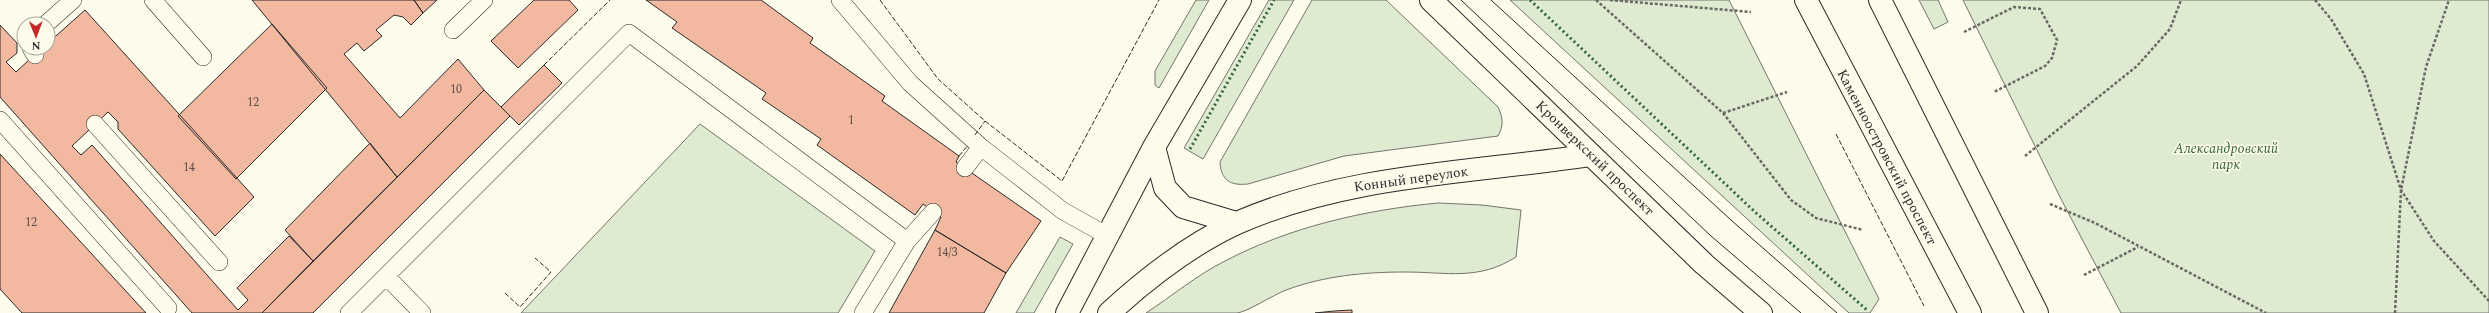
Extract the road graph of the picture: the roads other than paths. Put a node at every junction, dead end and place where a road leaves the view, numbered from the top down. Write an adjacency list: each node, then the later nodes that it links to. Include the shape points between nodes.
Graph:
1 (73, 0): 9 (lane)
2 (153, 0): 11 (lane)
3 (484, 0): 10 (lane)
4 (840, 0): 14 (lane, via 910,83)
5 (1240, 0): 15 (street)
6 (1432, 0): 16 (street, Кронверкский проспект)
7 (1806, 0): 31 (street, Каменноостровский проспект)
8 (1880, 0): 32 (street)
9 (55, 16)
10 (454, 30)
11 (203, 57)
12 (0, 120): 24 (lane)
13 (95, 124): 22 (lane)
14 (981, 147): 17 (lane); 20 (lane, via 1063,211)
15 (1154, 147): 19 (street, via 1165,188 1183,207); 20 (street)
16 (1591, 155): 19 (street, Конный переулок, via 1361,184 1302,199); 30 (street, Кронверкский проспект, via 1704,264)
17 (965, 168)
18 (933, 212): 21 (lane)
19 (1236, 224): 29 (street, Конный переулок, via 1172,260)
20 (1108, 236): 28 (street)
21 (907, 241): 23 (lane, via 629,33); 27 (lane)
22 (218, 262)
23 (386, 276): 25 (lane); 26 (lane)
24 (168, 308)
25 (348, 313)
26 (422, 313)
27 (863, 313)
28 (1067, 313)
29 (1109, 313)
30 (1761, 313)
31 (1970, 313)
32 (2037, 313)

